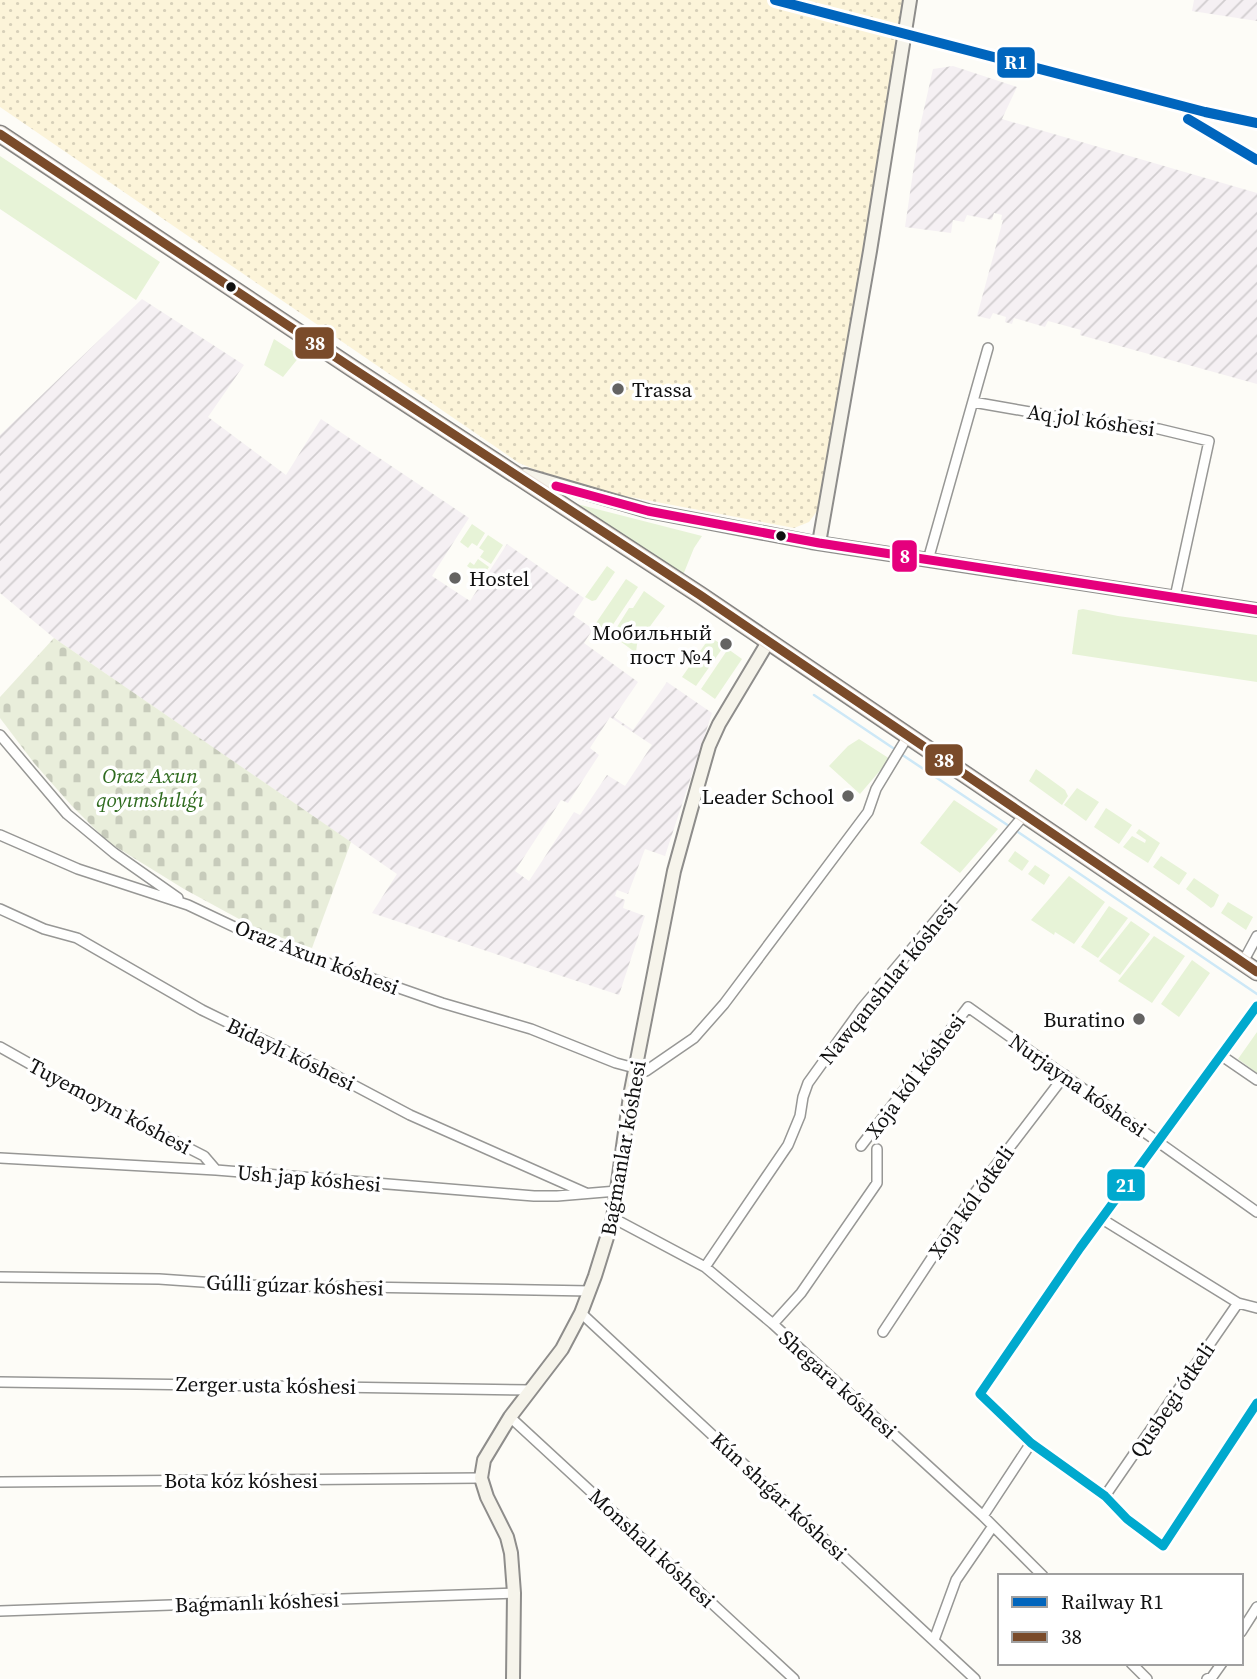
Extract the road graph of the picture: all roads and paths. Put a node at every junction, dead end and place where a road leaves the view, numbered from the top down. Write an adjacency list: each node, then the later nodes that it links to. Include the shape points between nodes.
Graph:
1 (910, 0): 6 (street)
2 (0, 134): 5 (highway)
3 (988, 348): 4 (street)
4 (973, 402): 7 (street); 8 (street, Aq jol kóshesi, via 1159,429 1209,441)
5 (509, 470): 6 (street, via 648,511); 10 (highway)
6 (819, 543): 7 (street)
7 (928, 560): 8 (street)
8 (1175, 597): 9 (street)
9 (1257, 610)
10 (768, 642): 12 (highway); 24 (street, Baǵmanlar kóshesi, via 719,724 702,767 674,871)
11 (0, 735): 15 (street, via 66,814)
12 (908, 736): 13 (highway); 24 (street, via 876,789 868,812 724,1004 694,1038 646,1071)
13 (1025, 814): 18 (highway); 37 (street, Nawqanshılar kóshesi, via 862,1008 808,1083 788,1145)
14 (0, 835): 15 (street, Oraz Axun kóshesi, via 67,865)
15 (188, 905): 24 (street, Oraz Axun kóshesi, via 264,941)
16 (0, 909): 33 (street, Bidaylı kóshesi, via 77,938 202,1010 410,1115)
17 (1257, 936): 18 (street)
18 (1243, 962): 19 (highway)
19 (1257, 972)
20 (1257, 1006): 23 (street)
21 (968, 1007): 25 (street, Nurjayna kóshesi); 28 (street, Xoja kól kóshesi)
22 (0, 1047): 31 (street, Tuyemoyın kóshesi, via 204,1156)
23 (1222, 1055): 26 (street); 27 (street)
24 (637, 1068): 32 (street, Baǵmanlar kóshesi)
25 (1065, 1075): 27 (street, Nurjayna kóshesi); 44 (street, Xoja kól ótkeli, via 974,1194)
26 (1257, 1080)
27 (1160, 1142): 34 (street, Nurjayna kóshesi); 36 (street)
28 (862, 1146)
29 (877, 1149): 43 (street, Xoja kól kóshesi, via 877,1183)
30 (0, 1158): 31 (street, Ush jap kóshesi)
31 (216, 1170): 33 (street, Ush jap kóshesi, via 534,1196)
32 (617, 1191): 33 (street, Ush jap kóshesi); 35 (street, Baǵmanlar kóshesi)
33 (586, 1194)
34 (1257, 1212)
35 (613, 1218): 37 (street, Shegara kóshesi); 39 (street, Baǵmanlar kóshesi)
36 (1102, 1219): 40 (street); 49 (street, via 980,1394)
37 (705, 1267): 43 (street, Shegara kóshesi)
38 (0, 1276): 39 (street, Gúlli gúzar kóshesi)
39 (590, 1291): 42 (street, Baǵmanlar kóshesi)
40 (1238, 1303): 41 (street); 52 (street, Qusbegi ótkeli)
41 (1257, 1308)
42 (581, 1313): 46 (street, Baǵmanlar kóshesi); 60 (street, Kún shıǵar kóshesi)
43 (773, 1324): 53 (street, Shegara kóshesi)
44 (883, 1332)
45 (0, 1382): 46 (street, Zerger usta kóshesi)
46 (532, 1390): 48 (street, Baǵmanlar kóshesi)
47 (1257, 1403): 52 (street, via 1163,1546)
48 (510, 1417): 50 (street, Baǵmanlar kóshesi, via 484,1460); 63 (street, Monshalı kóshesi)
49 (1031, 1443): 52 (street); 53 (street)
50 (481, 1478): 51 (street, Bota kóz kóshesi); 56 (street, via 507,1537)
51 (0, 1482)
52 (1105, 1496)
53 (983, 1516): 54 (street, Shegara kóshesi)
54 (993, 1526): 55 (street, Shegara kóshesi); 60 (street, via 956,1580)
55 (1041, 1574)
56 (513, 1593): 58 (street, Baǵmanlı kóshesi); 62 (street)
57 (1257, 1607): 59 (street)
58 (0, 1611)
59 (1243, 1629)
60 (933, 1640): 64 (street, Kún shıǵar kóshesi)
61 (1133, 1665): 65 (street)
62 (513, 1679)
63 (794, 1679)
64 (975, 1679)
65 (1147, 1679)

